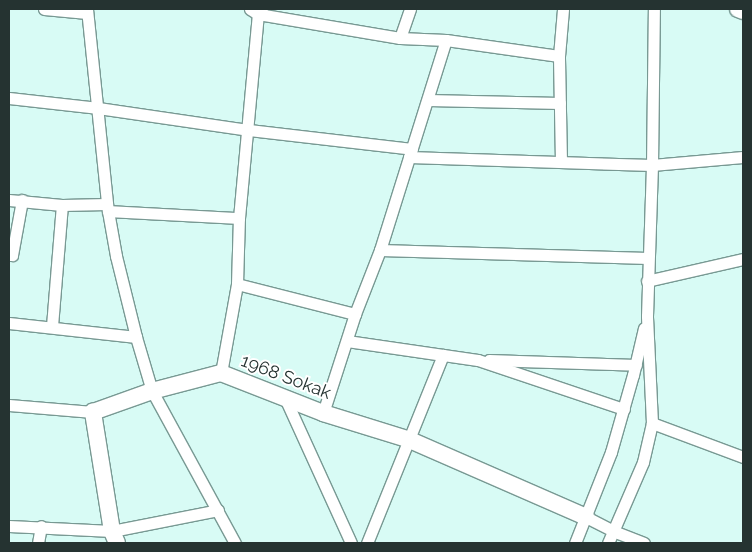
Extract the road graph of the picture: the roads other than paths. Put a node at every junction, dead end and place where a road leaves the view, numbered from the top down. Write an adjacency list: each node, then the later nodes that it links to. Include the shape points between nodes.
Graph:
1 (44, 9): 6 (street)
2 (410, 9): 9 (street)
3 (563, 9): 11 (street)
4 (654, 9): 20 (street)
5 (738, 9): 8 (street)
6 (87, 11): 15 (street)
7 (257, 11): 9 (street); 16 (street)
8 (743, 11)
9 (400, 38): 10 (street)
10 (446, 40): 11 (street); 13 (street)
11 (560, 56): 14 (street)
12 (9, 98): 15 (street)
13 (428, 100): 14 (street); 17 (street)
14 (560, 103): 19 (street)
15 (98, 108): 16 (street); 24 (street)
16 (249, 130): 17 (street); 25 (street)
17 (410, 153): 19 (street); 26 (street)
18 (743, 157): 20 (street)
19 (561, 162): 20 (street)
20 (652, 165): 28 (street)
21 (9, 200): 22 (street)
22 (22, 200): 23 (street); 27 (street, via 12,255)
23 (62, 204): 24 (street); 35 (street)
24 (107, 208): 25 (street); 36 (street)
25 (239, 218): 31 (street)
26 (380, 250): 28 (street); 32 (street)
27 (9, 255)
28 (648, 258): 30 (street)
29 (743, 259): 30 (street)
30 (647, 281): 33 (street)
31 (237, 284): 32 (street); 41 (street)
32 (355, 314): 37 (street)
33 (646, 316): 40 (street); 48 (street)
34 (9, 323): 35 (street)
35 (52, 326): 36 (street)
36 (136, 337): 42 (street)
37 (347, 341): 38 (street); 47 (street)
38 (443, 355): 39 (street); 49 (street)
39 (475, 360): 40 (street); 45 (street)
40 (636, 365): 45 (street)
41 (221, 373): 42 (street, 1968 Sokak); 43 (street, 1968 Sokak)
42 (152, 391): 46 (street, 1968 Sokak); 51 (street)
43 (285, 398): 47 (street, 1968 Sokak); 59 (street)
44 (9, 405): 46 (street)
45 (624, 409): 52 (street)
46 (93, 412): 56 (street)
47 (323, 413): 49 (street, 1968 Sokak)
48 (652, 423): 50 (street); 55 (street, via 643,462)
49 (410, 440): 52 (street, 1968 Sokak); 60 (street)
50 (743, 457)
51 (218, 510): 56 (street); 58 (street)
52 (586, 517): 55 (street); 61 (street)
53 (9, 526): 54 (street)
54 (41, 526): 56 (street); 57 (street)
55 (613, 531): 62 (street); 63 (street)
56 (115, 537)
57 (38, 543)
58 (235, 543)
59 (350, 543)
60 (367, 543)
61 (575, 543)
62 (608, 543)
63 (644, 543)

